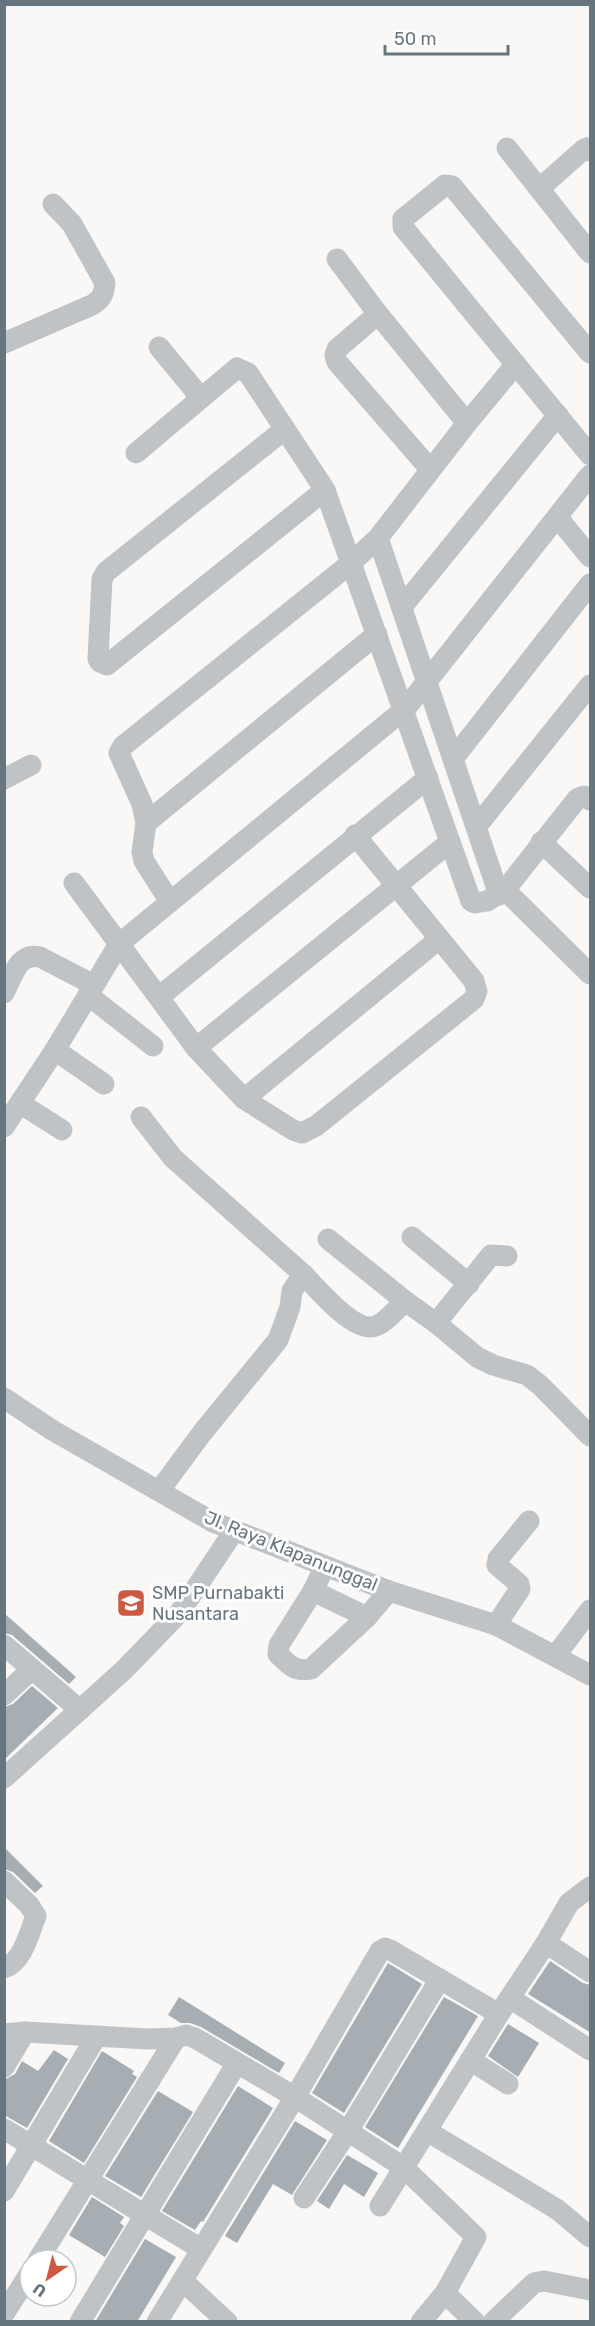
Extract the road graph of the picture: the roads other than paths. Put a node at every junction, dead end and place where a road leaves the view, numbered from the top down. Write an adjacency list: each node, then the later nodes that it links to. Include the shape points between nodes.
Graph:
1 (507, 148): 3 (street)
2 (591, 151): 3 (street, via 583,150)
3 (540, 188): 5 (street)
4 (53, 204): 8 (street, via 72,224 105,283 104,294 92,305)
5 (591, 253)
6 (337, 260): 7 (street)
7 (378, 314): 14 (street); 18 (street, via 337,349 337,362)
8 (4, 343)
9 (159, 347): 12 (street)
10 (591, 353): 11 (street, via 458,191 445,185 403,219 403,227)
11 (516, 364): 13 (street); 14 (street)
12 (201, 398): 15 (street, via 237,368 243,369); 16 (street)
13 (558, 416): 17 (street); 26 (street)
14 (467, 423): 18 (street)
15 (285, 429): 20 (street); 20 (street, via 106,572 102,579 100,662 107,665)
16 (136, 453)
17 (591, 455)
18 (430, 470): 22 (street)
19 (591, 475): 21 (street)
20 (325, 490): 24 (street)
21 (558, 518): 23 (street); 29 (street)
22 (378, 538): 24 (street); 26 (street)
23 (591, 557)
24 (351, 563): 27 (street); 36 (street, via 123,746 119,753 142,804)
25 (591, 584): 31 (street)
26 (402, 607): 29 (street)
27 (377, 634): 30 (street); 36 (street)
28 (591, 685): 37 (street)
29 (425, 686): 30 (street); 31 (street)
30 (404, 709): 33 (street); 45 (street)
31 (453, 759): 37 (street)
32 (31, 765): 34 (street)
33 (428, 778): 38 (street); 39 (street)
34 (4, 779)
35 (591, 800): 40 (street, via 584,796 577,799)
36 (146, 823): 45 (street, via 144,861)
37 (477, 826): 44 (street)
38 (356, 835): 42 (street); 51 (street)
39 (450, 842): 42 (street); 44 (street, via 471,902 488,901)
40 (542, 842): 43 (street); 44 (street)
41 (74, 883): 47 (street)
42 (397, 887): 46 (street); 53 (street)
43 (591, 888)
44 (502, 893): 48 (street)
45 (170, 902): 47 (street)
46 (439, 939): 56 (street); 56 (street, via 474,981 474,999 316,1126 302,1133)
47 (119, 944): 49 (street); 51 (street)
48 (591, 974)
49 (91, 990): 50 (street, via 31,955 21,960); 52 (street); 54 (street)
50 (4, 993)
51 (159, 997): 53 (street)
52 (153, 1046)
53 (196, 1048): 56 (street)
54 (55, 1050): 55 (street); 57 (street)
55 (104, 1084)
56 (244, 1099)
57 (21, 1104): 59 (street); 60 (street)
58 (141, 1117): 64 (street, via 173,1158)
59 (4, 1127)
60 (62, 1130)
61 (412, 1238): 65 (street)
62 (328, 1239): 66 (street)
63 (507, 1256): 65 (street, via 491,1255)
64 (303, 1274): 66 (street, via 353,1322 366,1328 378,1325); 70 (street, via 292,1291 278,1340)
65 (469, 1284): 67 (street)
66 (405, 1301): 67 (street)
67 (436, 1323): 69 (street, via 477,1358 527,1375)
68 (4, 1398): 70 (street, Jl. Raya Klapanunggal)
69 (587, 1424)
70 (159, 1491): 72 (street, Jl. Raya Klapanunggal)
71 (529, 1521): 78 (street, via 497,1561 520,1588)
72 (234, 1532): 73 (street, Jl. Raya Klapanunggal); 84 (street, via 180,1612)
73 (325, 1566): 74 (street); 75 (street, Jl. Raya Klapanunggal)
74 (313, 1591): 77 (street); 77 (street, via 279,1645 278,1654 300,1671 311,1668)
75 (389, 1591): 77 (street); 78 (street, Jl. Raya Klapanunggal)
76 (591, 1610): 80 (street)
77 (366, 1617)
78 (496, 1625): 80 (street, Jl. Raya Klapanunggal)
79 (4, 1645): 81 (street)
80 (556, 1655): 82 (street, Jl. Raya Klapanunggal)
81 (32, 1669): 83 (street); 84 (street)
82 (591, 1675)
83 (4, 1695)
84 (80, 1710): 85 (street)
85 (4, 1778)
86 (591, 1887): 88 (street, via 569,1903)
87 (9, 1889): 89 (street, via 36,1916 19,1956)
88 (546, 1943): 90 (street); 92 (street)
89 (4, 1968)
90 (591, 1972)
91 (440, 1979): 92 (street); 101 (street, via 392,1951 380,1951); 103 (street)
92 (505, 2006): 96 (street); 97 (street)
93 (15, 2033): 94 (street); 99 (street)
94 (96, 2037): 95 (street); 105 (street)
95 (176, 2038): 98 (street, via 195,2038); 107 (street)
96 (591, 2050)
97 (470, 2060): 100 (street); 104 (street)
98 (237, 2063): 101 (street); 111 (street)
99 (4, 2067)
100 (508, 2084)
101 (295, 2097): 103 (street); 114 (street)
102 (4, 2129): 105 (street)
103 (348, 2131): 106 (street); 109 (street)
104 (427, 2131): 106 (street); 112 (street, via 558,2210)
105 (32, 2145): 107 (street); 108 (street)
106 (403, 2168): 110 (street); 118 (street, via 476,2237)
107 (89, 2179): 111 (street); 113 (street)
108 (4, 2191)
109 (304, 2198)
110 (380, 2206)
111 (145, 2214): 114 (street); 120 (street)
112 (591, 2237)
113 (46, 2248)
114 (201, 2249): 115 (street)
115 (183, 2281): 121 (street); 122 (street)
116 (591, 2290): 125 (street, via 544,2281 534,2283)
117 (18, 2292): 119 (street)
118 (445, 2293): 123 (street); 124 (street)
119 (4, 2314)
120 (80, 2322)
121 (157, 2322)
122 (227, 2322)
123 (421, 2322)
124 (475, 2322)
125 (493, 2322)

